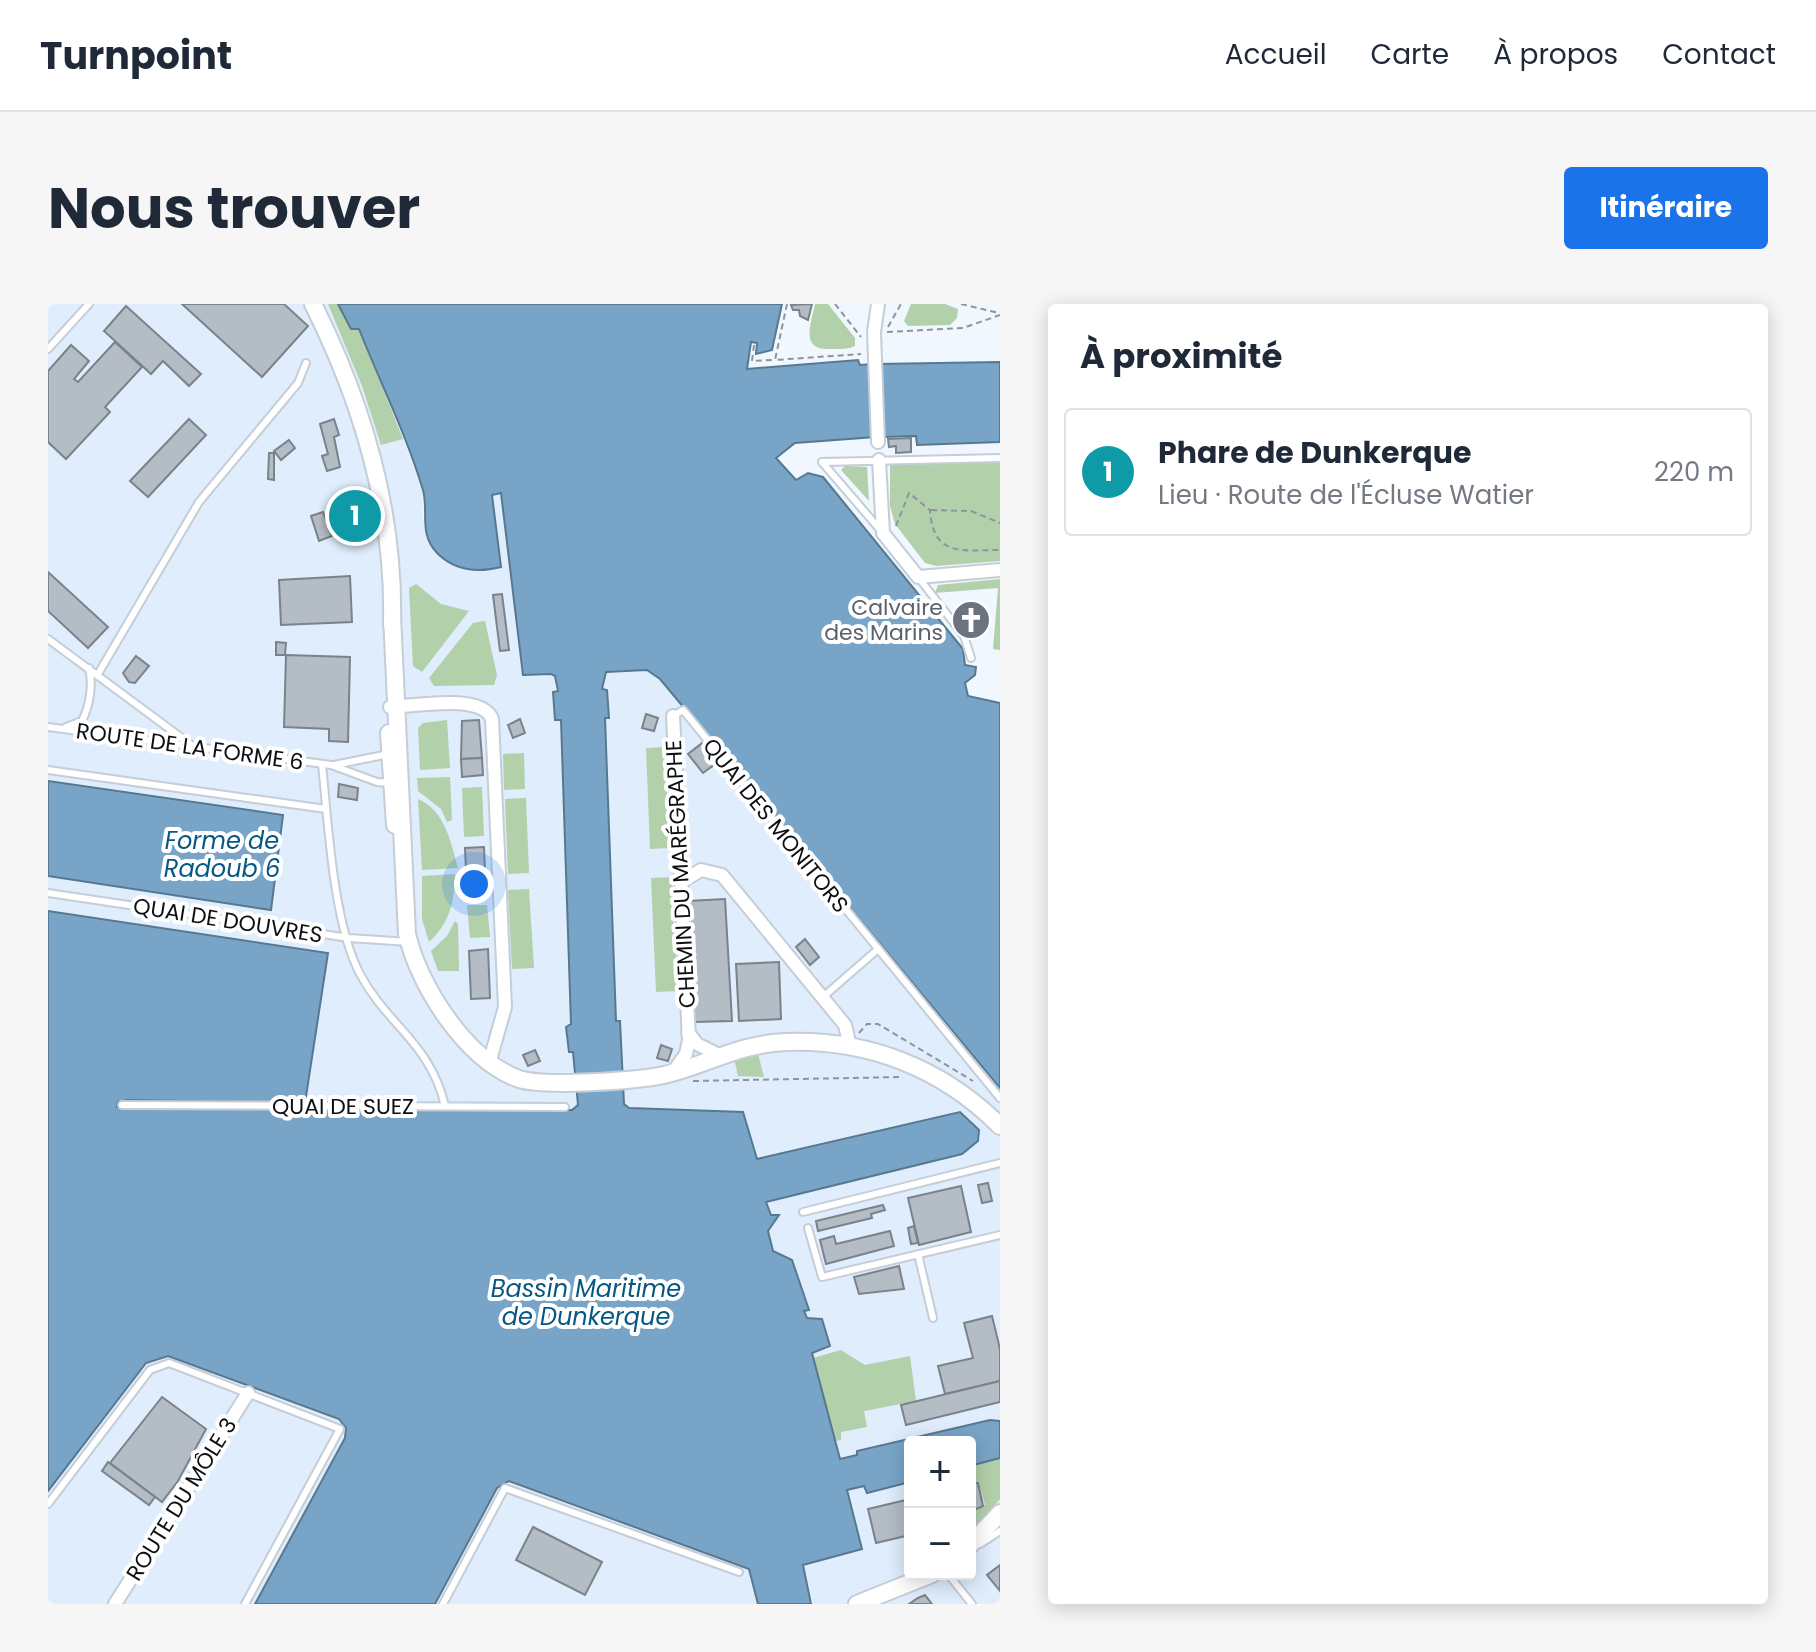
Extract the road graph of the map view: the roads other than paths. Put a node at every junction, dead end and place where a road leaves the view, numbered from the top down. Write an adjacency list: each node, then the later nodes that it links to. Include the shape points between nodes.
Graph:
1 (313, 304): 16 (street, via 346,379 382,497 390,542)
2 (878, 304): 6 (street)
3 (87, 305): 4 (lane)
4 (48, 349)
5 (306, 363): 15 (lane, via 298,383 199,502)
6 (878, 442): 8 (lane)
7 (1000, 458): 8 (lane)
8 (879, 460): 9 (street); 9 (lane, via 822,462)
9 (886, 538): 11 (street)
10 (1000, 570): 11 (street)
11 (918, 577): 13 (lane, via 964,636)
12 (48, 639): 14 (lane)
13 (971, 658)
14 (89, 668): 15 (lane); 19 (lane, via 84,717)
15 (98, 674): 20 (lane)
16 (394, 707): 21 (street); 36 (street, via 474,704 492,719 505,1007)
17 (673, 716): 27 (street, CHEMIN DU MARÉGRAPHE); 31 (lane, QUAI DES MONITORS, via 683,710)
18 (48, 727): 19 (lane, ROUTE DE LA FORME 6)
19 (59, 729): 20 (lane, ROUTE DE LA FORME 6)
20 (197, 747): 22 (lane, ROUTE DE LA FORME 6)
21 (395, 754): 23 (lane, ROUTE DE LA FORME 6); 25 (street)
22 (322, 764): 23 (lane, ROUTE DE LA FORME 6); 26 (lane)
23 (331, 765): 25 (lane, ROUTE DE LA FORME 6, via 377,782)
24 (48, 770): 26 (lane)
25 (397, 783): 30 (street)
26 (326, 809): 29 (lane)
27 (681, 882): 32 (street, via 696,872 718,872); 33 (street, CHEMIN DU MARÉGRAPHE)
28 (48, 893): 29 (lane, QUAI DE DOUVRES)
29 (349, 938): 30 (lane, QUAI DE DOUVRES); 40 (lane, via 361,977 434,1069)
30 (409, 942): 36 (street, via 434,1001)
31 (877, 950): 32 (lane); 38 (lane)
32 (823, 997): 34 (street, via 848,1030)
33 (688, 1032): 35 (street, CHEMIN DU MARÉGRAPHE, via 697,1044); 37 (street, CHEMIN DU MARÉGRAPHE, via 686,1054)
34 (850, 1046): 35 (street, via 783,1042); 42 (street, via 930,1073)
35 (719, 1055): 37 (street)
36 (490, 1060): 37 (street, via 521,1079 565,1082)
37 (673, 1072)
38 (1000, 1098)
39 (122, 1105): 40 (lane, QUAI DE SUEZ)
40 (445, 1106): 41 (lane, QUAI DE SUEZ)
41 (565, 1107)
42 (1000, 1126)
43 (1000, 1163): 44 (lane)
44 (803, 1212)
45 (808, 1228): 47 (lane, via 822,1277)
46 (1000, 1235): 47 (lane)
47 (918, 1254): 48 (lane)
48 (933, 1318)
49 (248, 1393): 50 (lane, via 169,1363 150,1370); 58 (street, ROUTE DU MÔLE 3); 59 (lane, via 340,1429)
50 (48, 1504)
51 (1000, 1513): 53 (street)
52 (1000, 1531): 54 (lane)
53 (976, 1541)
54 (976, 1545)
55 (739, 1572): 60 (lane, via 505,1488)
56 (917, 1580): 61 (street)
57 (953, 1580): 62 (lane)
58 (115, 1604)
59 (245, 1604)
60 (443, 1604)
61 (857, 1604)
62 (972, 1604)

